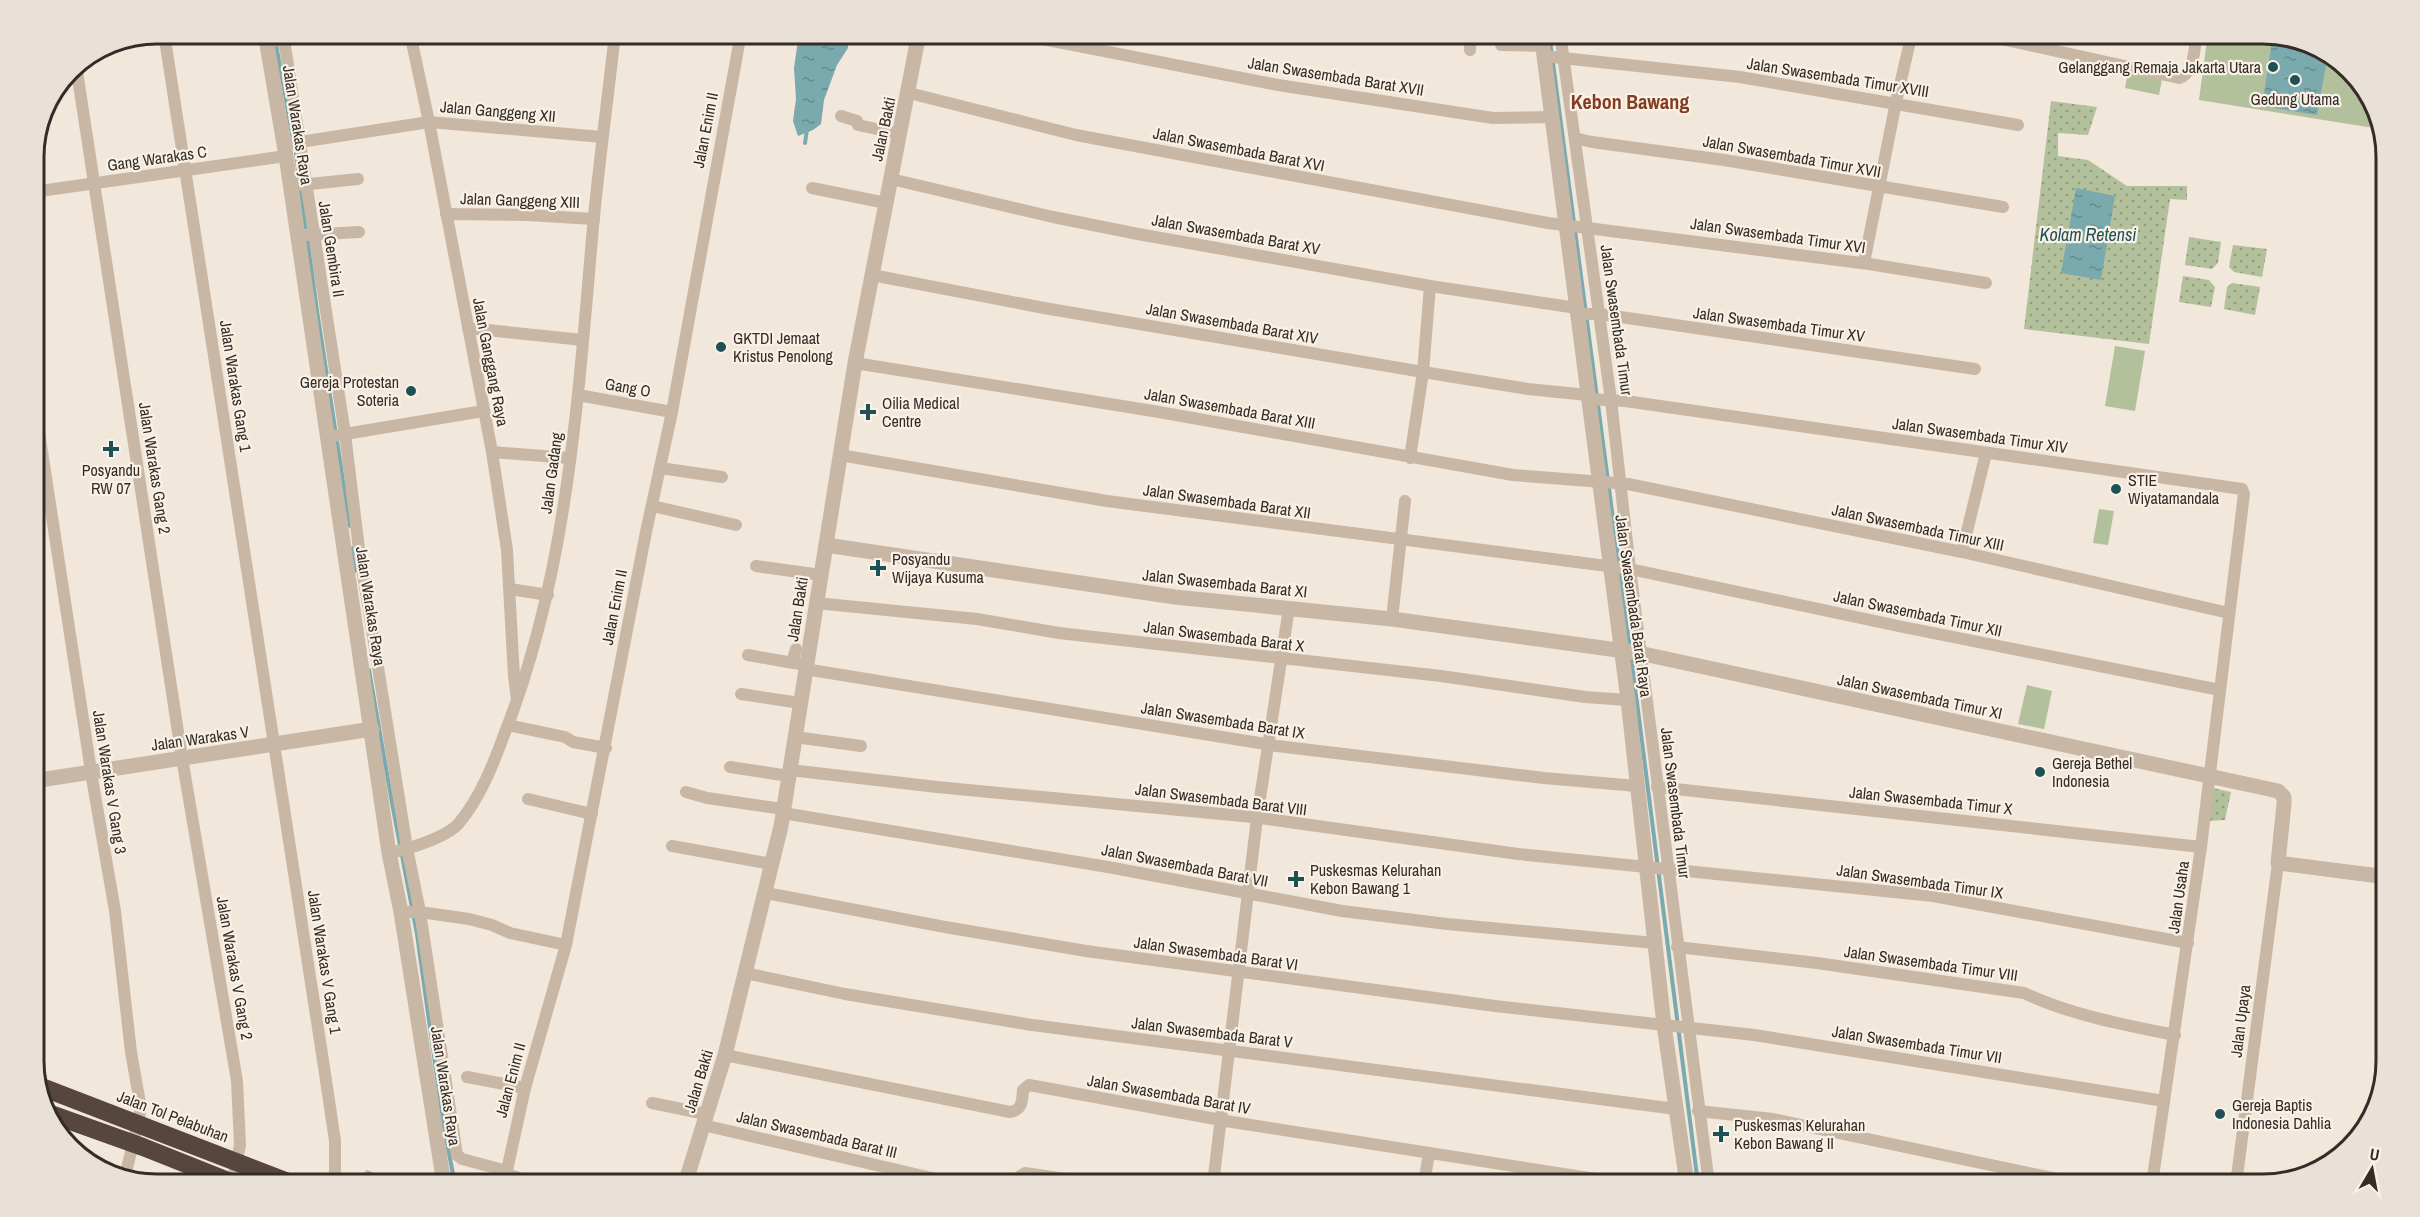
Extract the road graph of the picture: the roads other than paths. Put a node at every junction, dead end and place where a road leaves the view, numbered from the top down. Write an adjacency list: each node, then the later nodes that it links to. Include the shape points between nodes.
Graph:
1 (166, 44): 26 (street, Jalan Warakas Gang 1)
2 (275, 44): 25 (street, Jalan Warakas Raya)
3 (412, 44): 20 (street, Jalan Ganggang Raya)
4 (614, 44): 23 (street, Jalan Gadang)
5 (739, 44): 57 (street, Jalan Enim II)
6 (917, 44): 16 (street, Jalan Bakti)
7 (1067, 44): 19 (street, Jalan Swasembada Barat XVII, via 1278,85 1493,118)
8 (1470, 44): 13 (street)
9 (1909, 44): 17 (street)
10 (2024, 44): 11 (street, via 2179,78 2190,70)
11 (2195, 44)
12 (1501, 45): 14 (street, Jalan Swasembada Timur XVIII)
13 (1470, 50)
14 (1549, 51): 17 (street, Jalan Swasembada Timur XVIII); 19 (street, Jalan Swasembada Barat Raya); 24 (street, Jalan Swasembada Timur)
15 (78, 76): 29 (street, Jalan Warakas Gang 2)
16 (909, 93): 22 (street, Jalan Bakti); 38 (street, Jalan Swasembada Barat XVI, via 1076,135)
17 (1896, 102): 21 (street, Jalan Swasembada Timur XVIII); 31 (street)
18 (841, 116): 22 (street)
19 (1552, 117): 38 (street, Jalan Swasembada Barat Raya)
20 (429, 122): 23 (street, Jalan Ganggeng XII); 25 (street, Jalan Ganggeng XII); 36 (street, Jalan Ganggang Raya)
21 (2018, 125)
22 (900, 134): 28 (street, Jalan Bakti)
23 (602, 137): 37 (street, Jalan Gadang)
24 (1575, 138): 31 (street, Jalan Swasembada Timur XVII); 39 (street, Jalan Swasembada Timur)
25 (292, 145): 26 (street, Gang Warakas C); 30 (street, Jalan Warakas Raya)
26 (187, 171): 29 (street, Gang Warakas C); 98 (street, Jalan Warakas Gang 1)
27 (358, 179): 30 (street)
28 (891, 179): 34 (street, Jalan Bakti); 45 (street, Jalan Swasembada Barat XV, via 1064,219)
29 (94, 183): 33 (street, Gang Warakas C); 102 (street, Jalan Warakas Gang 2)
30 (299, 185): 41 (street, Jalan Warakas Raya)
31 (1879, 187): 35 (street, Jalan Swasembada Timur XVII); 42 (street)
32 (812, 188): 34 (street)
33 (44, 190)
34 (886, 203): 43 (street, Jalan Bakti)
35 (2002, 207)
36 (446, 214): 37 (street, Jalan Ganggeng XIII); 48 (street, Jalan Ganggang Raya)
37 (594, 219): 49 (street, Jalan Gadang)
38 (1567, 226): 39 (street, Jalan Swasembada Timur XVI); 46 (street, Jalan Swasembada Barat Raya)
39 (1584, 227): 42 (street, Jalan Swasembada Timur XVI); 47 (street, Jalan Swasembada Timur)
40 (359, 232): 41 (street)
41 (306, 235): 58 (street, Jalan Warakas Raya)
42 (1864, 263): 44 (street, Jalan Swasembada Timur XVI)
43 (872, 275): 50 (street, Jalan Bakti); 52 (street, Jalan Swasembada Barat XIV)
44 (1986, 283)
45 (1430, 286): 46 (street, Jalan Swasembada Barat XV); 52 (street)
46 (1578, 312): 47 (street, Jalan Swasembada Timur XV); 54 (street, Jalan Swasembada Barat Raya)
47 (1599, 314): 51 (street, Jalan Swasembada Timur XV); 55 (street, Jalan Swasembada Timur)
48 (468, 328): 49 (street); 56 (street, Jalan Ganggang Raya)
49 (583, 340): 53 (street, Jalan Gadang)
50 (855, 363): 61 (street, Jalan Bakti); 63 (street, Jalan Swasembada Barat XIII)
51 (1975, 369)
52 (1423, 372): 54 (street, Jalan Swasembada Barat XIV); 63 (street)
53 (578, 395): 57 (street, Gang O); 62 (street, Jalan Gadang)
54 (1589, 398): 55 (street, Jalan Swasembada Timur XIV); 67 (street, Jalan Swasembada Barat Raya)
55 (1609, 400): 60 (street, Jalan Swasembada Timur XIV); 68 (street, Jalan Swasembada Timur)
56 (483, 411): 58 (street); 59 (street, Jalan Ganggang Raya)
57 (672, 412): 65 (street, Jalan Enim II)
58 (336, 435): 96 (street, Jalan Warakas Raya); 117 (street, via 359,549)
59 (492, 452): 62 (street); 79 (street, Jalan Ganggang Raya)
60 (1986, 453): 74 (street); 83 (street, Jalan Swasembada Timur XIV, via 2242,489)
61 (840, 455): 72 (street, Jalan Swasembada Barat XII, via 1107,501); 73 (street, Jalan Bakti)
62 (569, 458): 80 (street, Jalan Gadang)
63 (1410, 458): 67 (street, Jalan Swasembada Barat XIII, via 1513,476)
64 (44, 464): 104 (street, Jalan Warakas V Gang 3)
65 (660, 468): 66 (street); 70 (street, Jalan Enim II)
66 (722, 477)
67 (1601, 481): 68 (street, Jalan Swasembada Timur XIII); 76 (street, Jalan Swasembada Barat Raya)
68 (1619, 482): 74 (street, Jalan Swasembada Timur XIII); 77 (street, Jalan Swasembada Timur)
69 (1405, 501): 72 (street)
70 (652, 506): 71 (street); 101 (street, Jalan Enim II)
71 (736, 525)
72 (1402, 541): 76 (street, Jalan Swasembada Barat XII); 84 (street)
73 (826, 545): 78 (street, Jalan Bakti); 82 (street, Jalan Swasembada Barat XI, via 1175,597)
74 (1962, 552): 83 (street, Jalan Swasembada Timur XIII)
75 (756, 566): 78 (street)
76 (1612, 567): 77 (street, Jalan Swasembada Timur XII); 86 (street, Jalan Swasembada Barat Raya)
77 (1628, 569): 86 (street, Jalan Swasembada Timur); 90 (street, Jalan Swasembada Timur XII)
78 (821, 575): 81 (street, Jalan Bakti)
79 (510, 589): 80 (street); 92 (street, Jalan Ganggang Raya)
80 (548, 595): 92 (street, Jalan Gadang)
81 (816, 603): 88 (street, Jalan Swasembada Barat X, via 977,619 1059,633); 89 (street, Jalan Bakti)
82 (1289, 608): 84 (street, Jalan Swasembada Barat XI); 88 (street)
83 (2229, 613): 90 (street, Jalan Usaha)
84 (1392, 619): 86 (street, Jalan Swasembada Barat XI)
85 (796, 649): 89 (street)
86 (1632, 652): 93 (street, Jalan Swasembada Barat Raya); 106 (street, Jalan Swasembada Timur XI); 109 (street, Jalan Swasembada Timur)
87 (748, 655): 89 (street, Jalan Swasembada Barat IX)
88 (1281, 659): 93 (street, Jalan Swasembada Barat X); 99 (street)
89 (802, 665): 94 (street, Jalan Bakti); 99 (street, Jalan Swasembada Barat IX)
90 (2220, 690): 106 (street, Jalan Usaha)
91 (741, 694): 94 (street)
92 (518, 700): 95 (street, Jalan Gadang)
93 (1628, 700): 108 (street, Jalan Swasembada Barat Raya)
94 (801, 703): 97 (street, Jalan Bakti)
95 (508, 725): 101 (street); 117 (street, Jalan Gadang, via 484,784 459,824 444,834)
96 (372, 729): 98 (street, Jalan Warakas V); 117 (street, Jalan Warakas Raya)
97 (795, 737): 100 (street); 105 (street, Jalan Bakti)
98 (275, 745): 102 (street, Jalan Warakas V); 153 (street, Jalan Warakas V Gang 1, via 335,1141)
99 (1269, 745): 108 (street, Jalan Swasembada Barat IX); 114 (street)
100 (861, 746)
101 (606, 748): 113 (street, Jalan Enim II)
102 (182, 758): 104 (street, Jalan Warakas V); 151 (street, Jalan Warakas V Gang 2, via 237,1081 240,1145)
103 (730, 767): 105 (street, Jalan Swasembada Barat VIII)
104 (92, 772): 107 (street, Jalan Warakas V); 149 (street, Jalan Warakas V Gang 3, via 141,1109)
105 (789, 773): 112 (street, Jalan Bakti); 114 (street, Jalan Swasembada Barat VIII)
106 (2210, 777): 116 (street, Jalan Usaha); 118 (street, Jalan Swasembada Timur XI, via 2282,793)
107 (44, 779)
108 (1637, 786): 120 (street, Jalan Swasembada Barat Raya)
109 (1657, 787): 116 (street, Jalan Swasembada Timur X); 121 (street, Jalan Swasembada Timur)
110 (686, 792): 112 (street, Jalan Swasembada Barat VII)
111 (528, 799): 113 (street)
112 (783, 811): 119 (street, Jalan Bakti); 124 (street, Jalan Swasembada Barat VII)
113 (592, 814): 128 (street, Jalan Enim II)
114 (1257, 818): 120 (street, Jalan Swasembada Barat VIII, via 1506,852); 124 (street)
115 (672, 846): 119 (street)
116 (2201, 847): 127 (street, Jalan Usaha)
117 (399, 850): 125 (street, Jalan Warakas Raya)
118 (2278, 863): 122 (street); 166 (street, Jalan Upaya)
119 (772, 864): 123 (street, Jalan Bakti)
120 (1649, 866): 121 (street, Jalan Swasembada Timur IX); 126 (street, Jalan Swasembada Barat Raya)
121 (1667, 868): 127 (street, Jalan Swasembada Timur IX, via 1933,897); 129 (street, Jalan Swasembada Timur)
122 (2376, 876)
123 (766, 892): 130 (street, Jalan Bakti); 131 (street, Jalan Swasembada Barat VI, via 945,927)
124 (1247, 893): 126 (street, Jalan Swasembada Barat VII, via 1393,918); 131 (street)
125 (411, 912): 128 (street, via 469,919 518,936); 143 (street, Jalan Warakas Raya)
126 (1654, 943): 132 (street, Jalan Swasembada Barat Raya)
127 (2188, 943): 134 (street, Jalan Usaha)
128 (566, 945): 138 (street, Jalan Enim II)
129 (1677, 946): 133 (street, Jalan Swasembada Timur); 134 (street, Jalan Swasembada Timur VIII, via 2024,993 2049,1005)
130 (745, 973): 135 (street, Jalan Swasembada Barat V, via 945,1012); 136 (street, Jalan Bakti)
131 (1237, 973): 132 (street, Jalan Swasembada Barat VI); 135 (street)
132 (1667, 1025): 133 (street, Jalan Swasembada Timur VII); 142 (street, Jalan Swasembada Barat Raya)
133 (1688, 1027): 140 (street, Jalan Swasembada Timur VII); 144 (street, Jalan Swasembada Timur)
134 (2175, 1035): 140 (street, Jalan Usaha)
135 (1228, 1051): 142 (street, Jalan Swasembada Barat V); 147 (street)
136 (725, 1055): 146 (street, Jalan Bakti); 147 (street, Jalan Swasembada Barat IV, via 1010,1112 1021,1106 1023,1090 1029,1085)
137 (467, 1077): 138 (street)
138 (525, 1088): 156 (street, Jalan Enim II)
139 (47, 1089): 152 (highway, Jalan Tol Pelabuhan, bridge)
140 (2164, 1101): 165 (street, Jalan Usaha)
141 (652, 1103): 146 (street, Jalan Swasembada Barat III)
142 (1676, 1109): 162 (street, Jalan Swasembada Barat Raya)
143 (441, 1110): 154 (street, Jalan Warakas Raya); 155 (street, via 458,1157)
144 (1698, 1111): 163 (street, Jalan Swasembada Timur); 164 (street, via 1773,1119)
145 (59, 1117): 150 (highway, bridge)
146 (705, 1119): 157 (street, Jalan Bakti); 158 (street, Jalan Swasembada Barat III)
147 (1221, 1120): 148 (street, Jalan Swasembada Barat IV); 159 (street)
148 (1429, 1153): 160 (street); 161 (street, Jalan Swasembada Barat IV)
149 (127, 1170)
150 (211, 1174)
151 (233, 1174)
152 (267, 1174)
153 (335, 1174)
154 (444, 1174)
155 (500, 1174)
156 (505, 1174)
157 (688, 1174)
158 (919, 1174)
159 (1215, 1174)
160 (1426, 1174)
161 (1564, 1174)
162 (1686, 1174)
163 (1707, 1174)
164 (2034, 1174)
165 (2153, 1174)
166 (2237, 1174)

